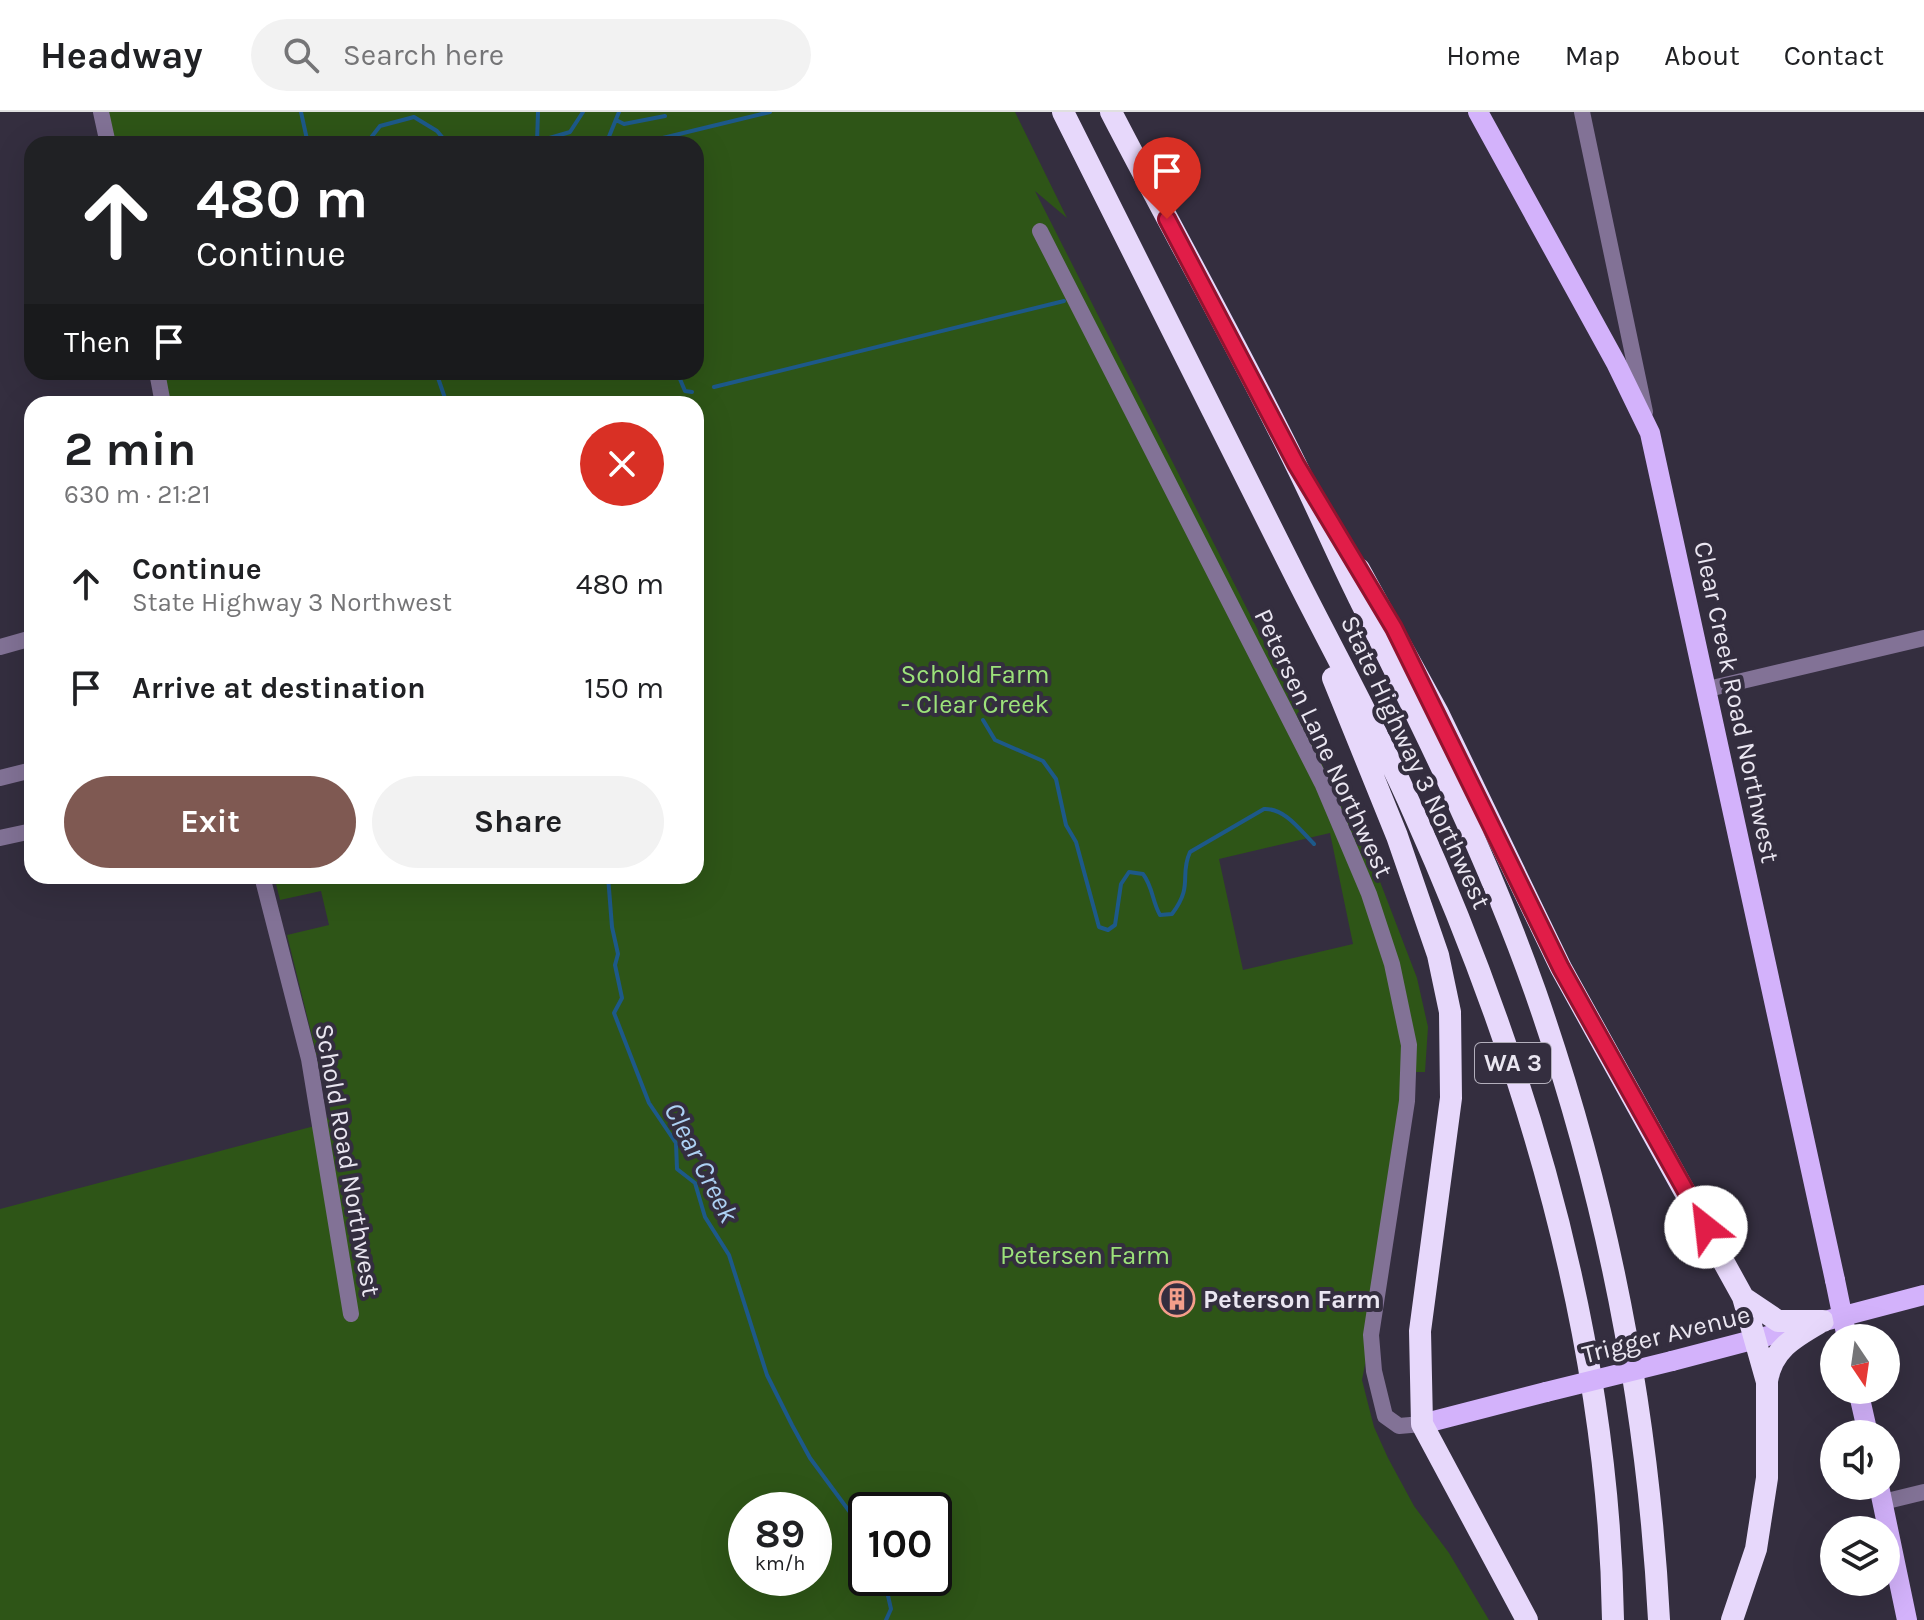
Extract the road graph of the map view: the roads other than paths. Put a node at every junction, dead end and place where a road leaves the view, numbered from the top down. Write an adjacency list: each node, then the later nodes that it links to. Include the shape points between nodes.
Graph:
1 (101, 112): 6 (street)
2 (1063, 112): 10 (highway, State Highway 3 Northwest / WA 3)
3 (1111, 112): 9 (highway, State Highway 3 Northwest / WA 3)
4 (1478, 112): 8 (main road, Clear Creek Road Northwest)
5 (1582, 112): 8 (street)
6 (106, 136)
7 (1040, 231): 27 (street, Petersen Lane Northwest, via 1322,783 1385,942 1409,1045 1407,1101 1371,1335 1385,1416 1399,1426)
8 (1650, 433): 14 (main road, Clear Creek Road Northwest)
9 (1296, 464): 21 (highway, via 1394,628 1561,968); 33 (highway, State Highway 3 Northwest / WA 3, via 1469,826 1553,1045 1618,1286 1647,1476)
10 (1280, 546): 27 (highway, via 1397,836 1447,991 1452,1080 1420,1331); 32 (highway, State Highway 3 Northwest / WA 3, via 1412,807 1469,942 1520,1087 1560,1234 1584,1353 1605,1508)
11 (1924, 638): 14 (street)
12 (24, 640): 13 (street)
13 (0, 647)
14 (1708, 689): 24 (main road, Clear Creek Road Northwest, bridge)
15 (24, 772): 16 (street)
16 (0, 778)
17 (24, 833): 18 (street)
18 (0, 838)
19 (264, 884): 22 (street, Schold Road Northwest, via 309,1059)
20 (1924, 1295): 23 (main road, Trigger Avenue)
21 (1743, 1297): 23 (highway, via 1778,1321); 25 (highway)
22 (351, 1314)
23 (1823, 1321): 25 (main road, Trigger Avenue); 26 (highway, via 1785,1344 1773,1359)
24 (1844, 1324)
25 (1757, 1338): 26 (highway); 27 (main road, Trigger Avenue, bridge)
26 (1767, 1382): 34 (highway, via 1764,1508)
27 (1422, 1424): 31 (highway)
28 (1924, 1492): 29 (street)
29 (1900, 1493)
30 (1882, 1500): 35 (main road)
31 (1527, 1620)
32 (1613, 1620)
33 (1659, 1620)
34 (1732, 1620)
35 (1907, 1620)

